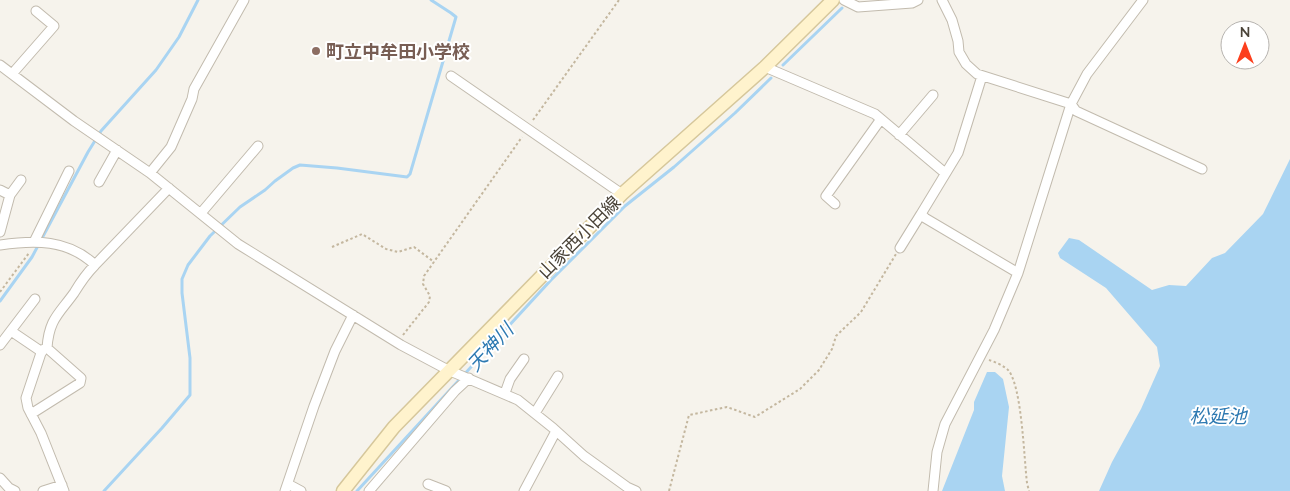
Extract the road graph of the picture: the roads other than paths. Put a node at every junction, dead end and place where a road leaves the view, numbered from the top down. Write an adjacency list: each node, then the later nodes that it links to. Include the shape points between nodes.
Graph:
1 (244, 0): 21 (street, via 194,88 171,147)
2 (833, 0): 9 (main road, 山家西小田線)
3 (844, 0): 4 (street, via 858,7)
4 (918, 0)
5 (942, 0): 12 (street, via 952,20 959,52 966,64)
6 (1144, 0): 14 (street, via 1087,74)
7 (36, 11): 10 (street, via 54,26)
8 (0, 65): 10 (street)
9 (765, 67): 15 (street, via 874,114); 27 (main road, 山家西小田線)
10 (12, 74): 18 (street, via 74,122)
11 (451, 76): 27 (street)
12 (982, 76): 14 (street); 22 (street, via 963,140)
13 (933, 95): 16 (street)
14 (1071, 104): 19 (street, via 1076,110); 37 (street)
15 (881, 120): 16 (street); 29 (street, via 826,196)
16 (899, 135): 22 (street)
17 (258, 146): 30 (street)
18 (117, 150): 21 (street); 24 (street)
19 (1202, 169)
20 (69, 172): 33 (street)
21 (150, 173): 25 (street)
22 (945, 173): 31 (street)
23 (22, 180): 28 (street)
24 (99, 182)
25 (169, 188): 30 (street); 36 (street)
26 (0, 190): 28 (street)
27 (622, 194): 44 (main road, 山家西小田線)
28 (10, 195): 32 (street)
29 (835, 204)
30 (201, 213): 39 (street, via 238,244)
31 (921, 214): 35 (street); 37 (street)
32 (0, 232)
33 (34, 242): 34 (street); 36 (street, via 68,247)
34 (0, 245)
35 (900, 248)
36 (94, 265): 42 (street, via 54,316)
37 (1018, 273): 63 (street, via 994,330 945,424 937,452)
38 (35, 299): 40 (street)
39 (353, 315): 44 (street); 54 (street, via 324,379)
40 (11, 331): 41 (street); 42 (street)
41 (0, 345)
42 (44, 350): 49 (street, via 26,398); 49 (street, via 81,378 80,383)
43 (524, 359): 47 (street)
44 (448, 370): 46 (street); 58 (main road, 山家西小田線, via 394,427)
45 (558, 376): 48 (street)
46 (469, 378): 47 (street); 59 (street)
47 (505, 393): 48 (street)
48 (535, 413): 50 (street)
49 (31, 414): 53 (street)
50 (556, 431): 61 (street); 62 (street, via 584,456)
51 (0, 478): 55 (street)
52 (428, 484): 60 (street)
53 (63, 488): 56 (street)
54 (287, 488): 57 (street)
55 (15, 491)
56 (43, 491)
57 (300, 491)
58 (343, 491)
59 (369, 491)
60 (446, 491)
61 (524, 491)
62 (636, 491)
63 (933, 491)

